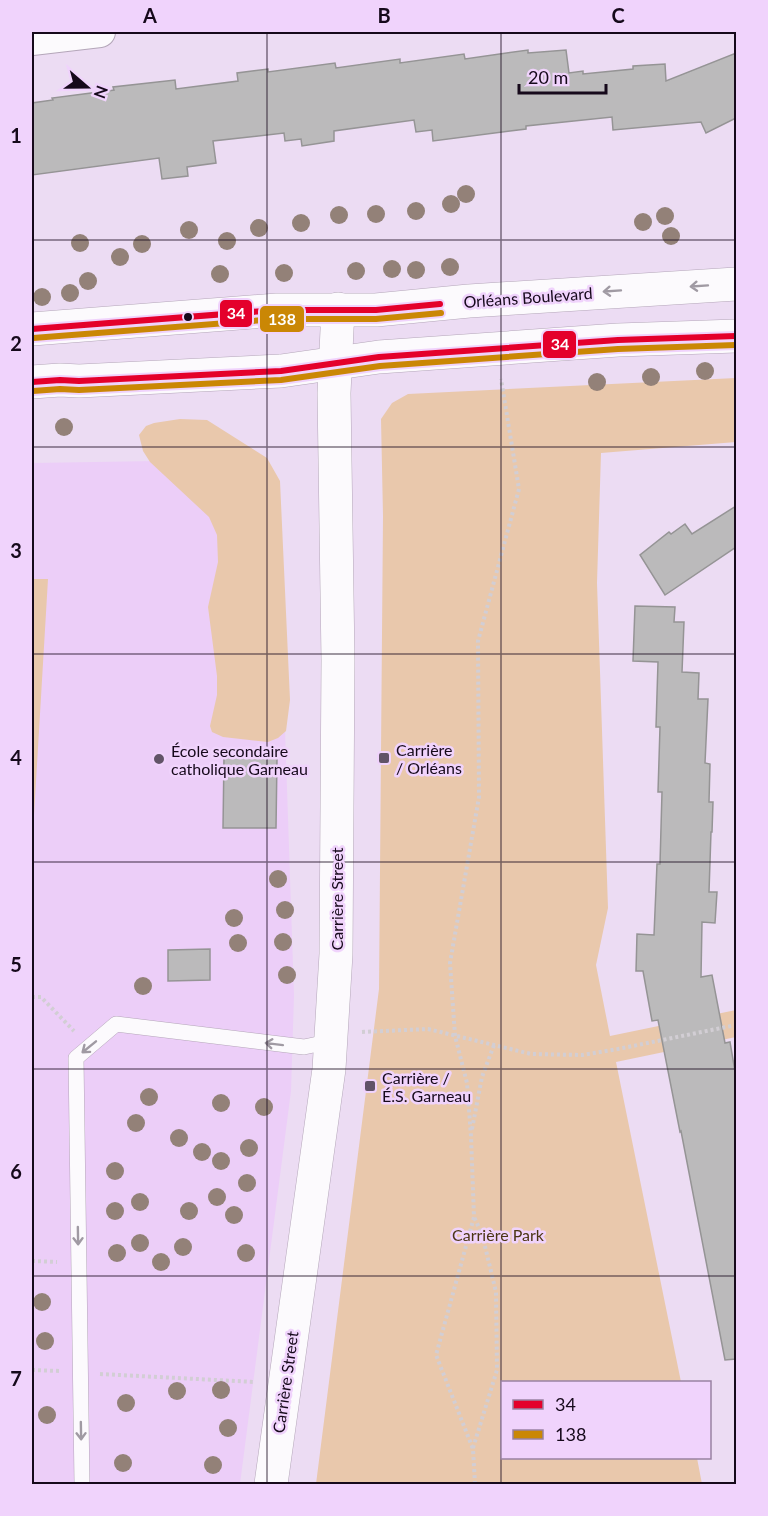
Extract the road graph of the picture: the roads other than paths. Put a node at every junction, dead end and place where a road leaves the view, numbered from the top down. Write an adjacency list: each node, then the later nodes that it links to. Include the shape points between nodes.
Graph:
1 (100, 32): 2 (street)
2 (32, 40)
3 (736, 284): 4 (main road, Orléans Boulevard, one-way to 4, via 376,310)
4 (338, 309): 5 (main road, Orléans Boulevard); 7 (main road, Carrière Street)
5 (32, 329)
6 (736, 336): 7 (main road, via 618,340 379,357)
7 (335, 364): 8 (main road, via 281,371); 9 (main road, Carrière Street, via 338,660)
8 (32, 382)
9 (332, 1037): 10 (lane, one-way to 10, via 304,1047 116,1024 76,1058); 11 (main road, Carrière Street)
10 (82, 1485)
11 (271, 1485)

